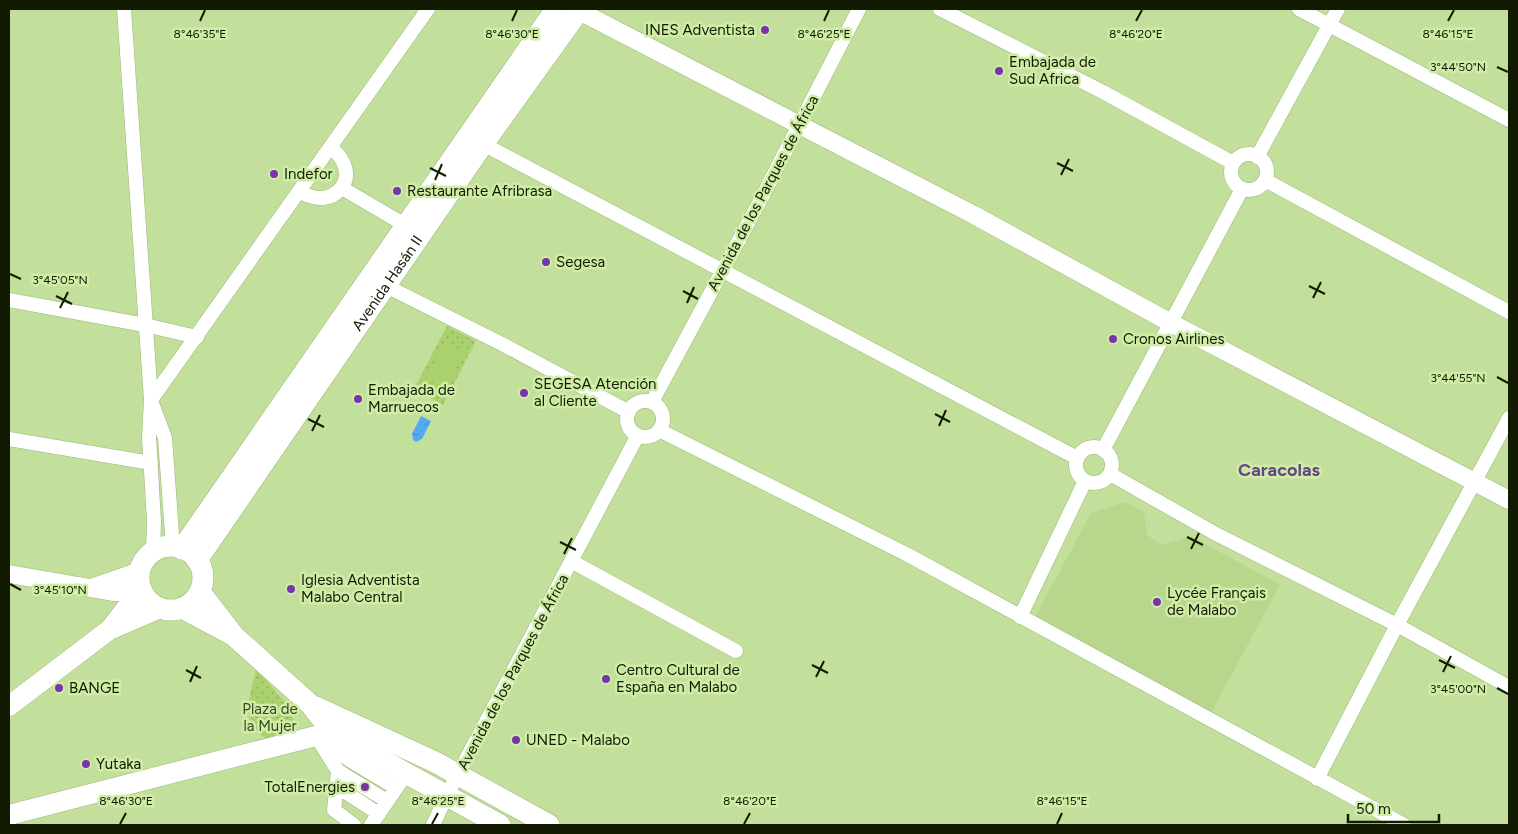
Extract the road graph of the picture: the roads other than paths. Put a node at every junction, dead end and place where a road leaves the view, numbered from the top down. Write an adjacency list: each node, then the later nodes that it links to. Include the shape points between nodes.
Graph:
1 (124, 9): 26 (street)
2 (428, 9): 13 (street)
3 (556, 9): 20 (main road, Avenida Hasán II)
4 (859, 9): 11 (street, Avenida de los Parques de África)
5 (940, 9): 15 (street)
6 (1299, 9): 9 (street)
7 (1338, 9): 9 (street)
8 (579, 10): 11 (street); 12 (main road, Avenida Hasán II)
9 (1329, 25): 10 (street); 14 (street)
10 (1509, 120)
11 (799, 124): 21 (street, Avenida de los Parques de África); 25 (street, via 974,215)
12 (484, 144): 21 (street); 22 (main road, Avenida Hasán II)
13 (330, 147): 17 (street, via 344,164 346,177); 19 (street)
14 (1257, 156): 15 (street, via 1245,155); 16 (street, via 1265,165)
15 (1233, 163): 18 (street, via 1232,180)
16 (1265, 180): 18 (street, via 1253,190); 24 (street)
17 (342, 188): 19 (street, via 322,198); 20 (street)
18 (1242, 189): 25 (street)
19 (300, 192): 27 (street)
20 (405, 226): 43 (main road, Avenida Hasán II)
21 (723, 270): 29 (street, Avenida de los Parques de África); 36 (street)
22 (386, 286): 30 (street); 43 (main road, Avenida Hasán II)
23 (9, 300): 26 (street)
24 (1509, 312)
25 (1170, 323): 35 (street); 40 (street)
26 (145, 325): 27 (street); 28 (street)
27 (197, 337): 28 (street)
28 (151, 400): 37 (street); 43 (street, via 165,438)
29 (652, 402): 30 (street, via 637,403); 32 (street, via 662,414)
30 (629, 412): 33 (street, via 629,427)
31 (1509, 418): 40 (street)
32 (659, 430): 33 (street, via 650,436); 50 (street, via 908,555)
33 (638, 435): 44 (street, Avenida de los Parques de África)
34 (9, 440): 37 (street)
35 (1102, 450): 36 (street, via 1086,449); 38 (street, via 1111,458)
36 (1078, 458): 39 (street, via 1078,473)
37 (151, 463): 42 (street)
38 (1110, 474): 39 (street, via 1097,483); 51 (street, via 1216,534)
39 (1085, 481): 50 (street)
40 (1474, 483): 41 (street); 51 (street)
41 (1509, 500)
42 (152, 552): 43 (main road, via 159,549); 46 (main road, via 147,558)
43 (184, 552): 47 (main road, via 201,567)
44 (571, 561): 54 (street); 59 (street, Avenida de los Parques de África)
45 (9, 574): 46 (street, via 91,588)
46 (141, 584): 48 (main road, via 153,605); 52 (main road)
47 (200, 592): 49 (main road, via 196,599); 53 (main road)
48 (160, 608): 49 (main road); 52 (main road)
49 (182, 608): 53 (main road)
50 (1020, 617): 60 (street)
51 (1396, 625): 55 (street); 60 (street)
52 (109, 630): 56 (main road)
53 (234, 636): 57 (main road, via 311,705)
54 (736, 651)
55 (1509, 686)
56 (9, 706)
57 (333, 730): 58 (street); 59 (main road, via 435,762); 61 (main road); 65 (main road)
58 (338, 771): 62 (street); 64 (street)
59 (458, 776): 63 (street, Avenida de los Parques de África); 70 (main road)
60 (1317, 779): 71 (street)
61 (401, 781): 63 (main road); 64 (street)
62 (336, 786): 66 (street); 67 (street, via 334,810)
63 (446, 796): 68 (street, Avenida de los Parques de África); 69 (main road)
64 (388, 801): 66 (street)
65 (9, 815)
66 (375, 820)
67 (354, 825)
68 (433, 825)
69 (500, 825)
70 (549, 825)
71 (1404, 825)

